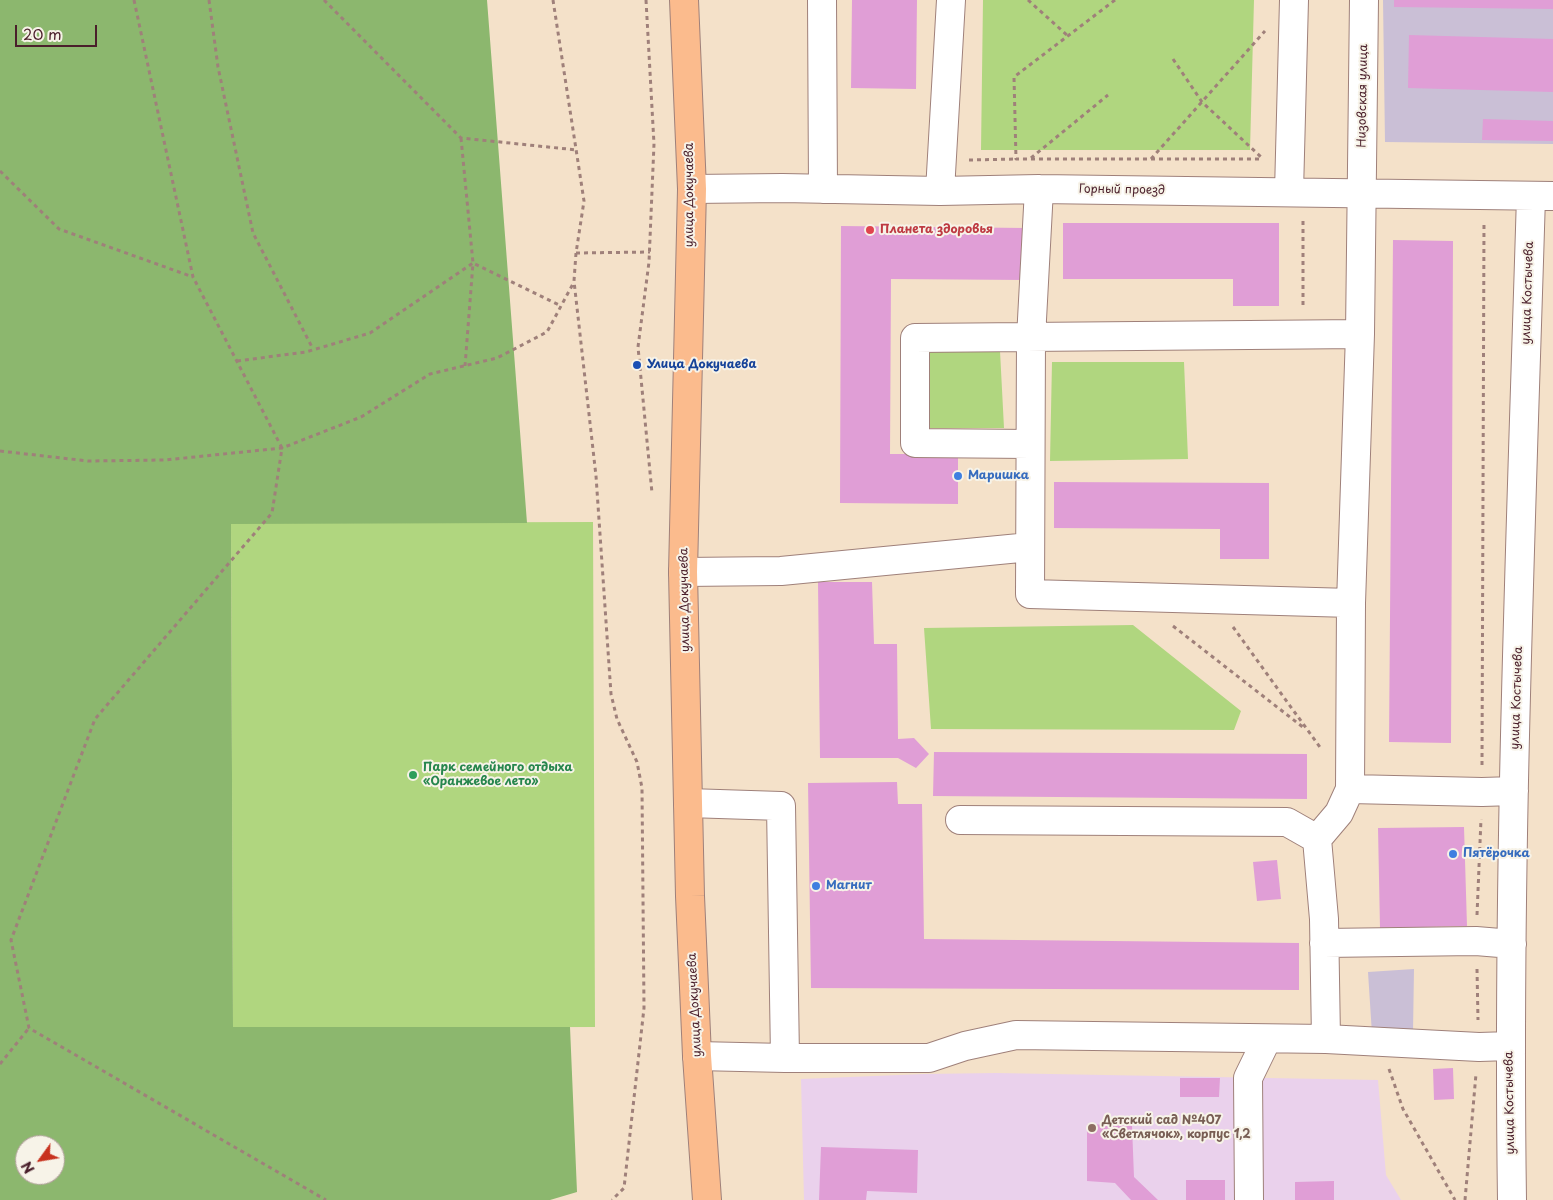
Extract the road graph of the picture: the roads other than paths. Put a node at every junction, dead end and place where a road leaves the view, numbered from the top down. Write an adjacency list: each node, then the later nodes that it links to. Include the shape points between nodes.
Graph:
1 (684, 0): 8 (main road, улица Докучаева)
2 (822, 0): 6 (street)
3 (951, 0): 9 (street)
4 (1294, 0): 10 (street)
5 (1364, 0): 11 (street, Низовская улица)
6 (823, 189): 8 (street, Горный проезд); 9 (street, Горный проезд)
7 (1039, 189): 9 (street, Горный проезд); 10 (street, Горный проезд); 14 (street)
8 (692, 190): 17 (main road, улица Докучаева)
9 (940, 191)
10 (1296, 192): 11 (street, Горный проезд)
11 (1362, 193): 12 (street, Горный проезд); 13 (street, Низовская улица)
12 (1542, 196): 20 (street, улица Костычева)
13 (1360, 334): 14 (street); 18 (street, Низовская улица)
14 (1031, 338): 15 (street); 15 (street, via 915,338 915,443)
15 (1030, 444): 16 (street)
16 (1030, 547): 17 (street, via 781,571); 18 (street, via 1030,594)
17 (683, 572): 21 (main road, улица Докучаева)
18 (1350, 603): 19 (street, Низовская улица)
19 (1350, 789): 20 (street); 23 (street, via 1339,813)
20 (1514, 791): 25 (street, улица Костычева)
21 (688, 803): 29 (main road, улица Докучаева); 30 (street, via 781,806)
22 (960, 820): 23 (street, via 1287,822)
23 (1317, 839): 24 (street)
24 (1324, 943): 25 (street, via 1476,941); 27 (street)
25 (1512, 944): 28 (street, улица Костычева)
26 (1267, 1039): 27 (street); 30 (street, via 1016,1035 929,1058); 32 (street, via 1248,1078)
27 (1326, 1039): 28 (street)
28 (1510, 1046): 33 (street, улица Костычева)
29 (697, 1056): 30 (street); 31 (main road, улица Докучаева)
30 (785, 1058)
31 (707, 1200)
32 (1249, 1200)
33 (1512, 1200)

